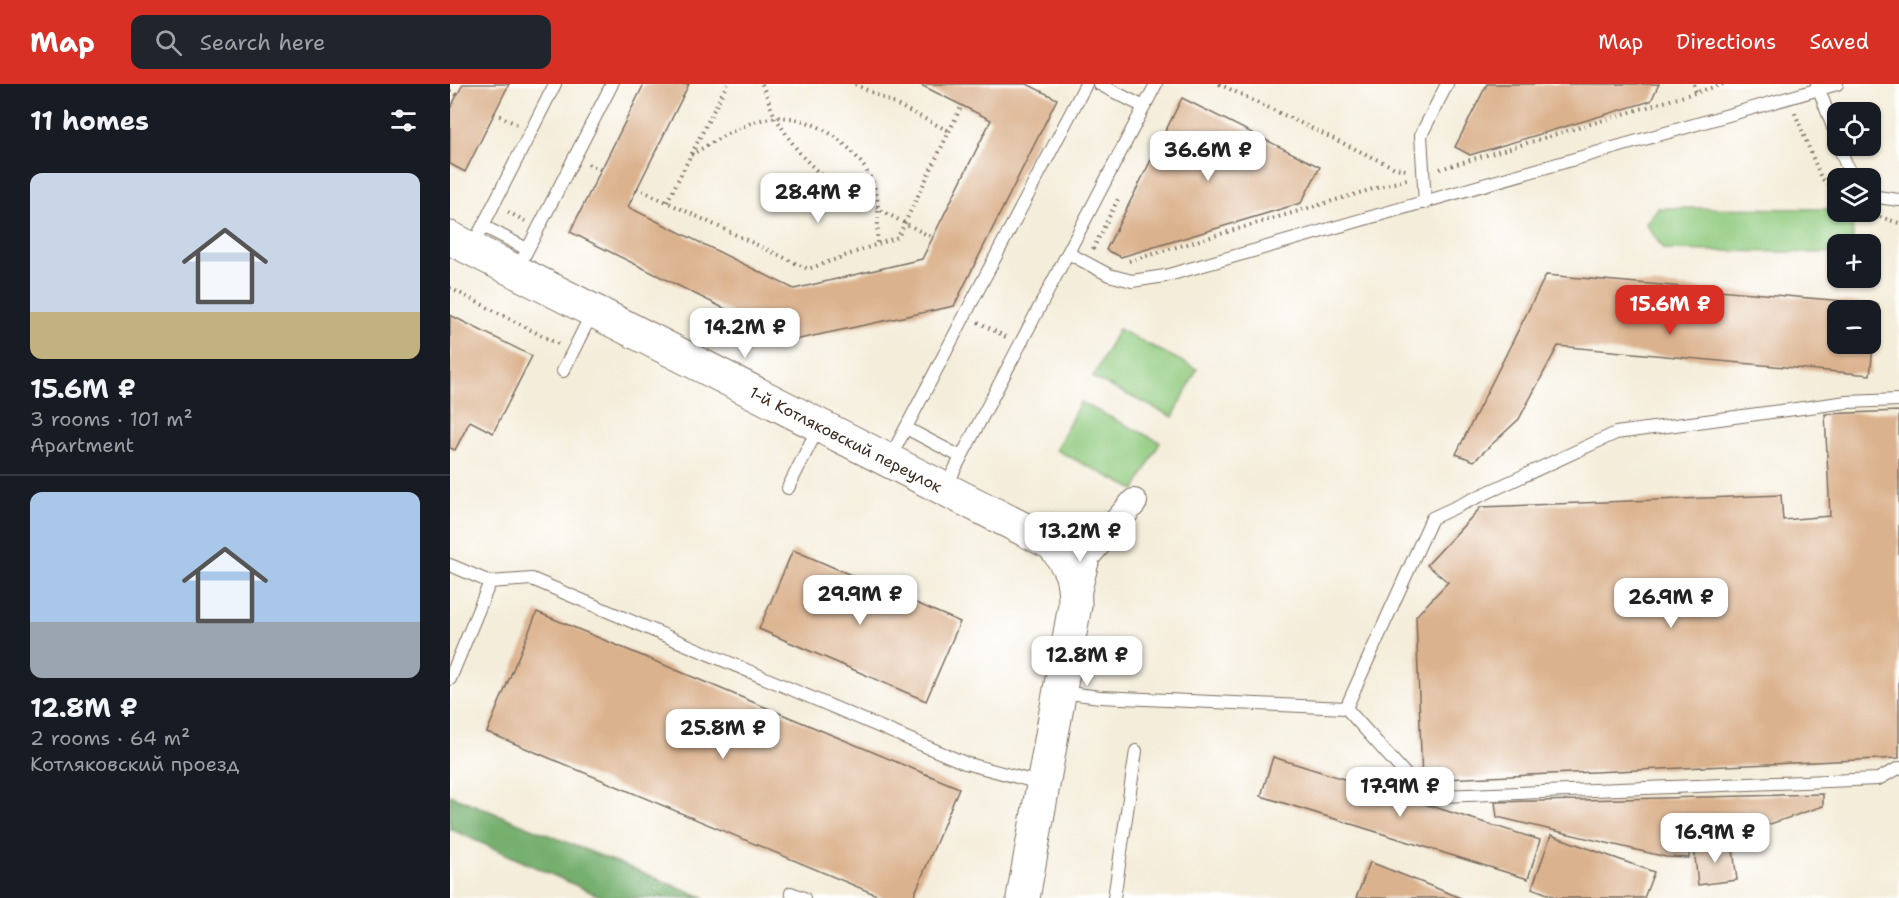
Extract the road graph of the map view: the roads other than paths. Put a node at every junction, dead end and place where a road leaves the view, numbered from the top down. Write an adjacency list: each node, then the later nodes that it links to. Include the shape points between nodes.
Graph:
1 (555, 84): 14 (lane, via 494,205)
2 (612, 84): 16 (lane)
3 (1086, 84): 21 (lane)
4 (1099, 84): 9 (lane)
5 (1156, 84): 9 (lane)
6 (1447, 84): 13 (lane, via 1421,135)
7 (1837, 84): 8 (lane)
8 (1818, 87): 10 (lane); 13 (lane)
9 (1144, 107): 15 (lane)
10 (1827, 112)
11 (1881, 198): 12 (lane)
12 (1899, 200)
13 (1425, 203): 15 (lane, via 1165,276 1132,281 1109,275)
14 (468, 238): 16 (street, 1-й Котляковский переулок)
15 (1068, 253): 22 (lane)
16 (522, 261): 17 (street, 1-й Котляковский переулок)
17 (593, 311): 18 (lane); 20 (street, 1-й Котляковский переулок)
18 (562, 371)
19 (1899, 400): 34 (lane, via 1847,402 1616,433 1432,518)
20 (819, 425): 23 (street, 1-й Котляковский переулок); 24 (lane)
21 (906, 428): 22 (lane); 23 (lane)
22 (961, 457): 25 (lane)
23 (889, 461): 25 (street, 1-й Котляковский переулок)
24 (788, 488)
25 (944, 489): 28 (street, 1-й Котляковский переулок)
26 (1134, 502): 27 (street)
27 (1102, 537): 28 (street); 31 (street, via 1087,556)
28 (1053, 544): 31 (street, via 1075,582)
29 (450, 565): 30 (lane)
30 (490, 582): 32 (lane); 37 (lane, via 532,579 965,763)
31 (1075, 605): 33 (street)
32 (450, 679)
33 (1060, 692): 34 (lane); 37 (street)
34 (1346, 708): 36 (lane, via 1408,777 1441,796 1878,779)
35 (1136, 751): 41 (lane)
36 (1899, 768)
37 (1044, 784): 40 (street)
38 (791, 892): 39 (lane)
39 (804, 898)
40 (1023, 898)
41 (1114, 898)

